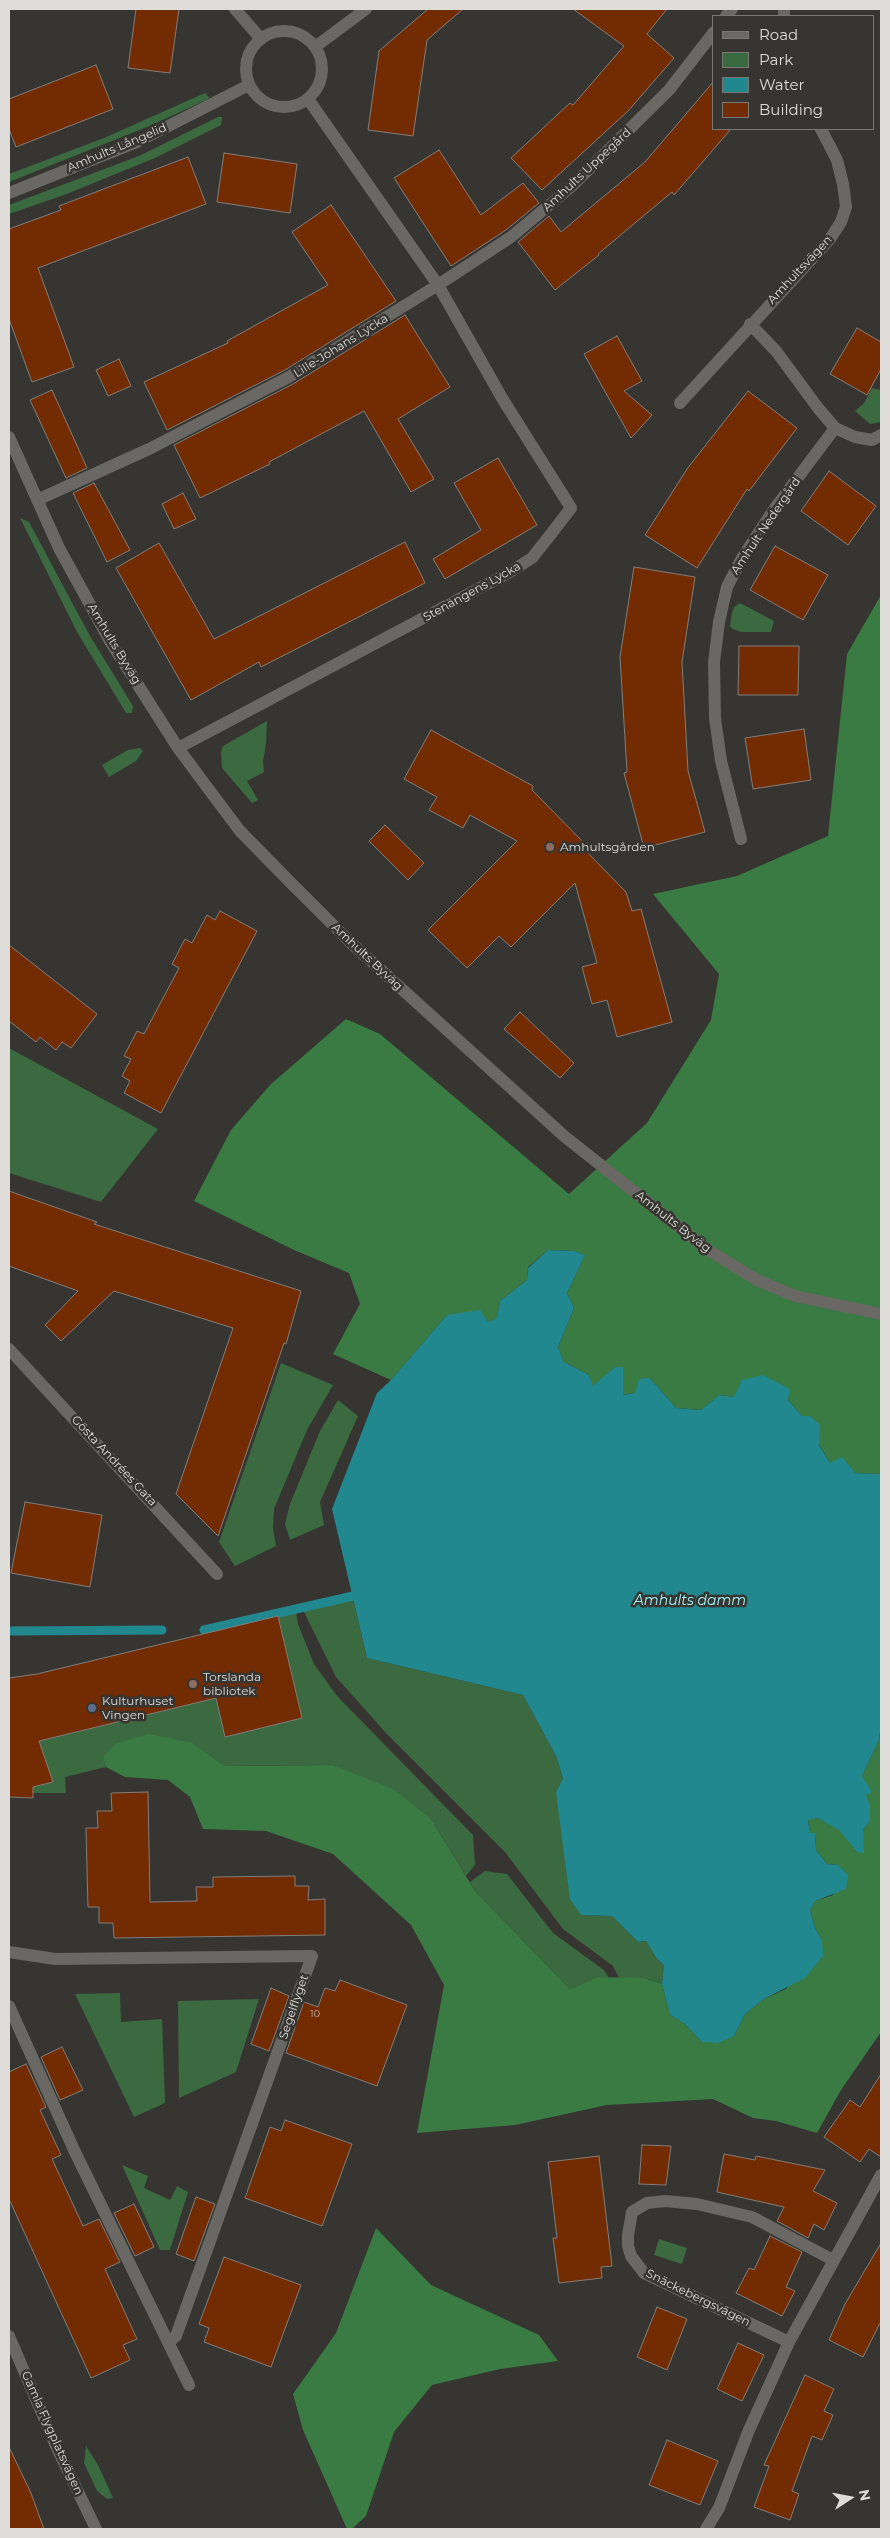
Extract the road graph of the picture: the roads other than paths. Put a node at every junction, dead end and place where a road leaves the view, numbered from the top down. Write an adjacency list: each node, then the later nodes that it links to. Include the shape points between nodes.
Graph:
1 (235, 9): 4 (street)
2 (366, 9): 5 (street)
3 (712, 35): 10 (street, Amhults Uppegård, via 669,90 572,186 512,237)
4 (261, 38): 5 (street, via 273,32 286,31 299,34); 6 (street, via 247,60)
5 (315, 46): 7 (street, via 322,63 322,74)
6 (250, 85): 7 (street, via 261,100 272,105 291,106); 9 (street, Amhults Långelid, via 137,142)
7 (308, 99): 10 (street)
8 (821, 130): 11 (street, Amhultsvägen, via 837,160 843,184 846,207 841,222 830,239)
9 (9, 193)
10 (438, 285): 16 (street, Lille-Johans Lycka, via 289,378 149,449); 17 (street, Stenängens Lycka, via 502,398 571,508 532,558 510,572)
11 (750, 324): 12 (street, Amhultsvägen); 13 (street, via 776,351)
12 (680, 403)
13 (835, 428): 14 (street, via 872,440); 18 (street, Amhult Nedergård, via 775,508 727,587 714,662 714,718 721,761)
14 (881, 435)
15 (9, 438): 16 (street, Amhults Byväg)
16 (37, 500): 17 (street, Amhults Byväg, via 59,548 110,641)
17 (178, 748): 19 (street, Amhults Byväg, via 240,831 291,883 350,942 564,1136 708,1250 756,1280 795,1296)
18 (741, 839)
19 (881, 1314)
20 (9, 1349): 21 (street, Gösta Andrées Gata)
21 (217, 1574)
22 (9, 1952): 27 (street, Segelflyget, via 55,1959 312,1956 176,2336)
23 (9, 2006): 27 (street, via 75,2152)
24 (881, 2175): 25 (street)
25 (833, 2260): 28 (street); 28 (street, Snäckebergsvägen, via 752,2217 697,2204 665,2201 647,2203 632,2212 628,2246 631,2256 644,2273)
26 (9, 2336): 30 (street, Gamla Flygplatsvägen)
27 (169, 2342): 29 (street)
28 (789, 2342): 31 (street, via 749,2430 719,2508)
29 (189, 2385)
30 (96, 2529)
31 (706, 2529)

